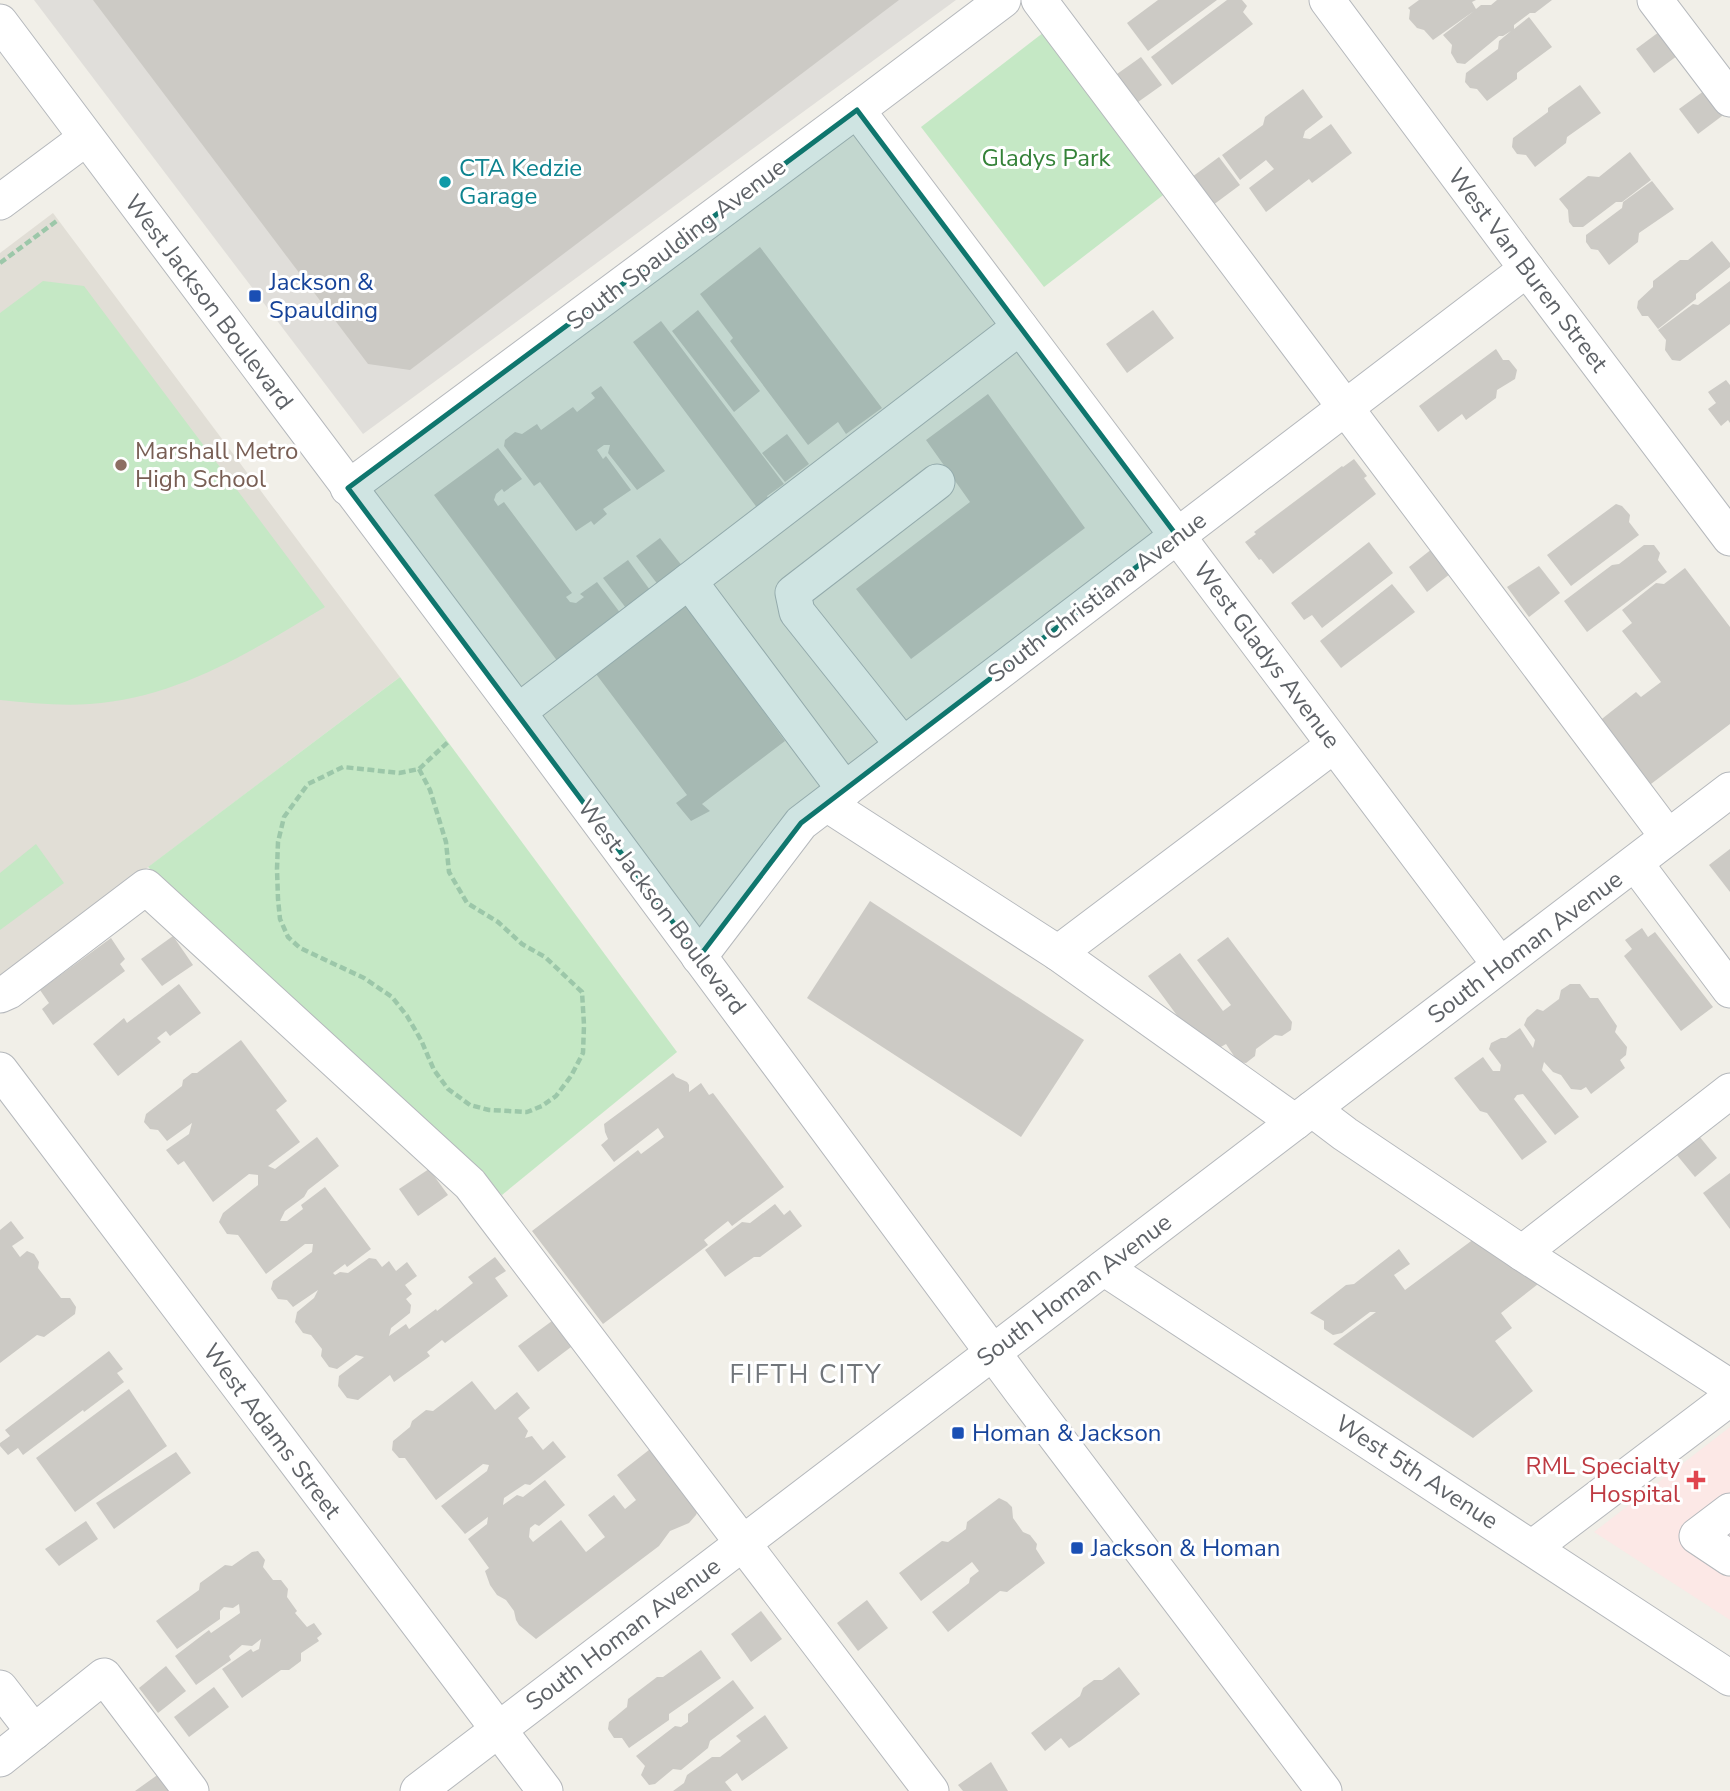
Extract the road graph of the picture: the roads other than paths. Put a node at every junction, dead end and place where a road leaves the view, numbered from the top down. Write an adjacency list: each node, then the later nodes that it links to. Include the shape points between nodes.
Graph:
1 (1003, 0): 7 (street, South Spaulding Avenue)
2 (1039, 0): 12 (street)
3 (1328, 0): 10 (street, West Van Buren Street)
4 (1655, 0): 6 (street)
5 (0, 22): 8 (street, West Jackson Boulevard)
6 (1730, 99)
7 (857, 110): 11 (street, West Gladys Avenue); 14 (street, South Spaulding Avenue)
8 (86, 138): 9 (street); 14 (street, West Jackson Boulevard)
9 (0, 202)
10 (1527, 269): 12 (street, South Christiana Avenue); 16 (street, West Van Buren Street)
11 (1020, 327): 15 (street, West Gladys Avenue); 17 (street)
12 (1345, 408): 15 (street, South Christiana Avenue); 23 (street)
13 (937, 482): 20 (street, via 793,593 797,612)
14 (348, 488): 18 (street, West Jackson Boulevard)
15 (1177, 536): 19 (street, West Gladys Avenue); 20 (street, South Christiana Avenue)
16 (1730, 538)
17 (689, 581): 18 (street); 22 (street)
18 (518, 712): 26 (street, West Jackson Boulevard)
19 (1334, 744): 25 (street); 27 (street, West Gladys Avenue)
20 (903, 746): 22 (street, South Christiana Avenue)
21 (1730, 790): 23 (street, South Homan Avenue)
22 (836, 797): 25 (street); 26 (street, South Christiana Avenue, via 801,823)
23 (1668, 837): 24 (street, South Homan Avenue)
24 (1634, 863): 27 (street, South Homan Avenue); 28 (street)
25 (1058, 953): 32 (street)
26 (699, 957): 35 (street, West Jackson Boulevard)
27 (1500, 965): 32 (street, South Homan Avenue)
28 (1730, 990)
29 (0, 995): 39 (street, via 146,887 470,1184)
30 (0, 1070): 44 (street, West Adams Street)
31 (1730, 1091): 33 (street)
32 (1303, 1116): 33 (street, via 1345,1134); 34 (street, South Homan Avenue)
33 (1522, 1253): 36 (street)
34 (1104, 1268): 35 (street, South Homan Avenue); 40 (street, West 5th Avenue)
35 (993, 1353): 39 (street, South Homan Avenue); 51 (street, West Jackson Boulevard)
36 (1730, 1387)
37 (1730, 1398): 40 (street)
38 (1730, 1511): 41 (street, via 1697,1536)
39 (743, 1543): 44 (street, South Homan Avenue); 50 (street)
40 (1532, 1548): 42 (street, West 5th Avenue)
41 (1730, 1558)
42 (1730, 1678)
43 (0, 1688): 45 (street)
44 (498, 1730): 48 (street, South Homan Avenue); 49 (street, West Adams Street)
45 (34, 1732): 46 (street); 47 (street, via 104,1676)
46 (0, 1759)
47 (191, 1791)
48 (418, 1791)
49 (545, 1791)
50 (931, 1791)
51 (1324, 1791)

